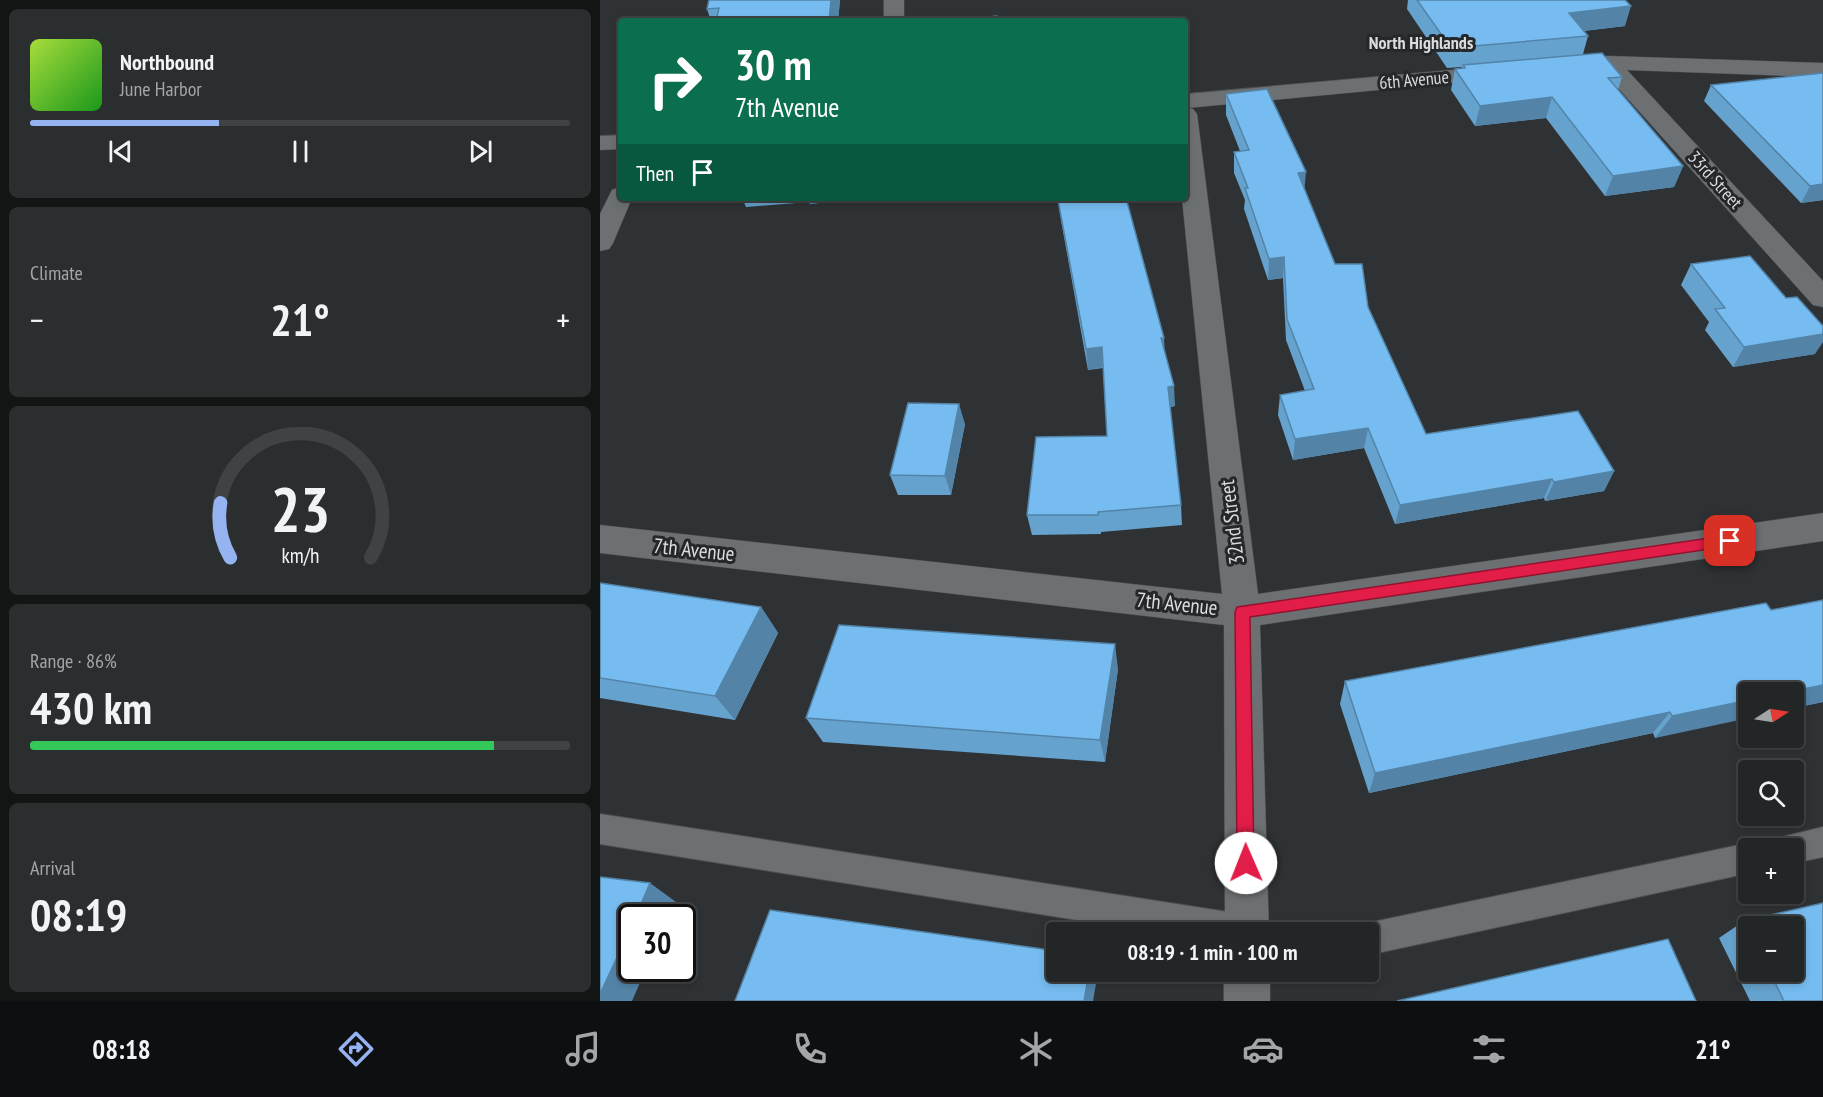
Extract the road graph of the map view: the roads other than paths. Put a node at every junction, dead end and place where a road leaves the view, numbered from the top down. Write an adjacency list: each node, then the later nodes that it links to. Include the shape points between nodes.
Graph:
1 (894, 0): 2 (street)
2 (894, 18)
3 (1608, 63): 4 (street); 5 (street); 13 (street, 33rd Street)
4 (1549, 68)
5 (1823, 70)
6 (1514, 71): 7 (street, 6th Avenue)
7 (1188, 101)
8 (1188, 140): 16 (street, 32nd Street)
9 (618, 142): 10 (street)
10 (600, 143)
11 (618, 201): 12 (street)
12 (600, 243)
13 (1823, 298)
14 (1823, 527): 16 (street, 7th Avenue)
15 (600, 540): 16 (street, 7th Avenue)
16 (1242, 612): 22 (street, 32nd Street)
17 (600, 829): 21 (lane)
18 (1823, 842): 19 (lane)
19 (1804, 846)
20 (1738, 860): 23 (lane)
21 (1130, 922)
22 (1249, 922)
23 (1379, 937)
24 (1248, 982): 25 (street, 32nd Street)
25 (1247, 1001)

